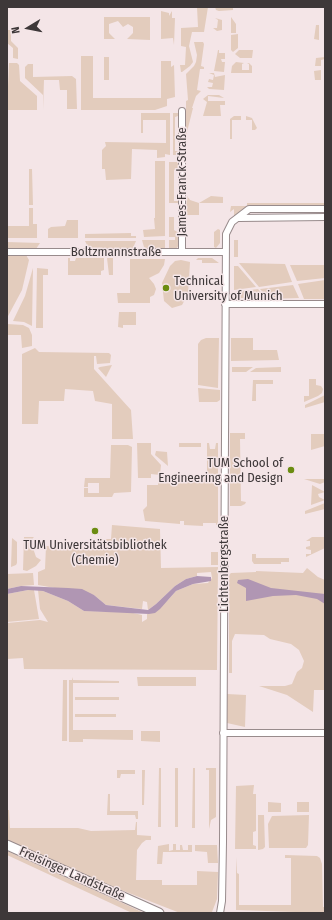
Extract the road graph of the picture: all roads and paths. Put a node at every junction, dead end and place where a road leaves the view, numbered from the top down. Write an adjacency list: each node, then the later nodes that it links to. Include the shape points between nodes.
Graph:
1 (182, 111): 6 (street, James-Franck-Straße)
2 (325, 209): 3 (street, via 249,208)
3 (239, 218): 4 (street); 7 (street, Lichtenbergstraße, via 227,228)
4 (325, 218)
5 (7, 252): 6 (street, Boltzmannstraße)
6 (182, 252): 7 (street, Boltzmannstraße)
7 (225, 252): 8 (street, Lichtenbergstraße)
8 (225, 304): 9 (street); 10 (street, Lichtenbergstraße)
9 (325, 304)
10 (223, 733): 11 (street); 13 (street, Lichtenbergstraße)
11 (325, 733)
12 (7, 845): 14 (main road, Freisinger Landstraße)
13 (222, 911): 15 (street, Lichtenbergstraße)
14 (159, 913)
15 (217, 913)

